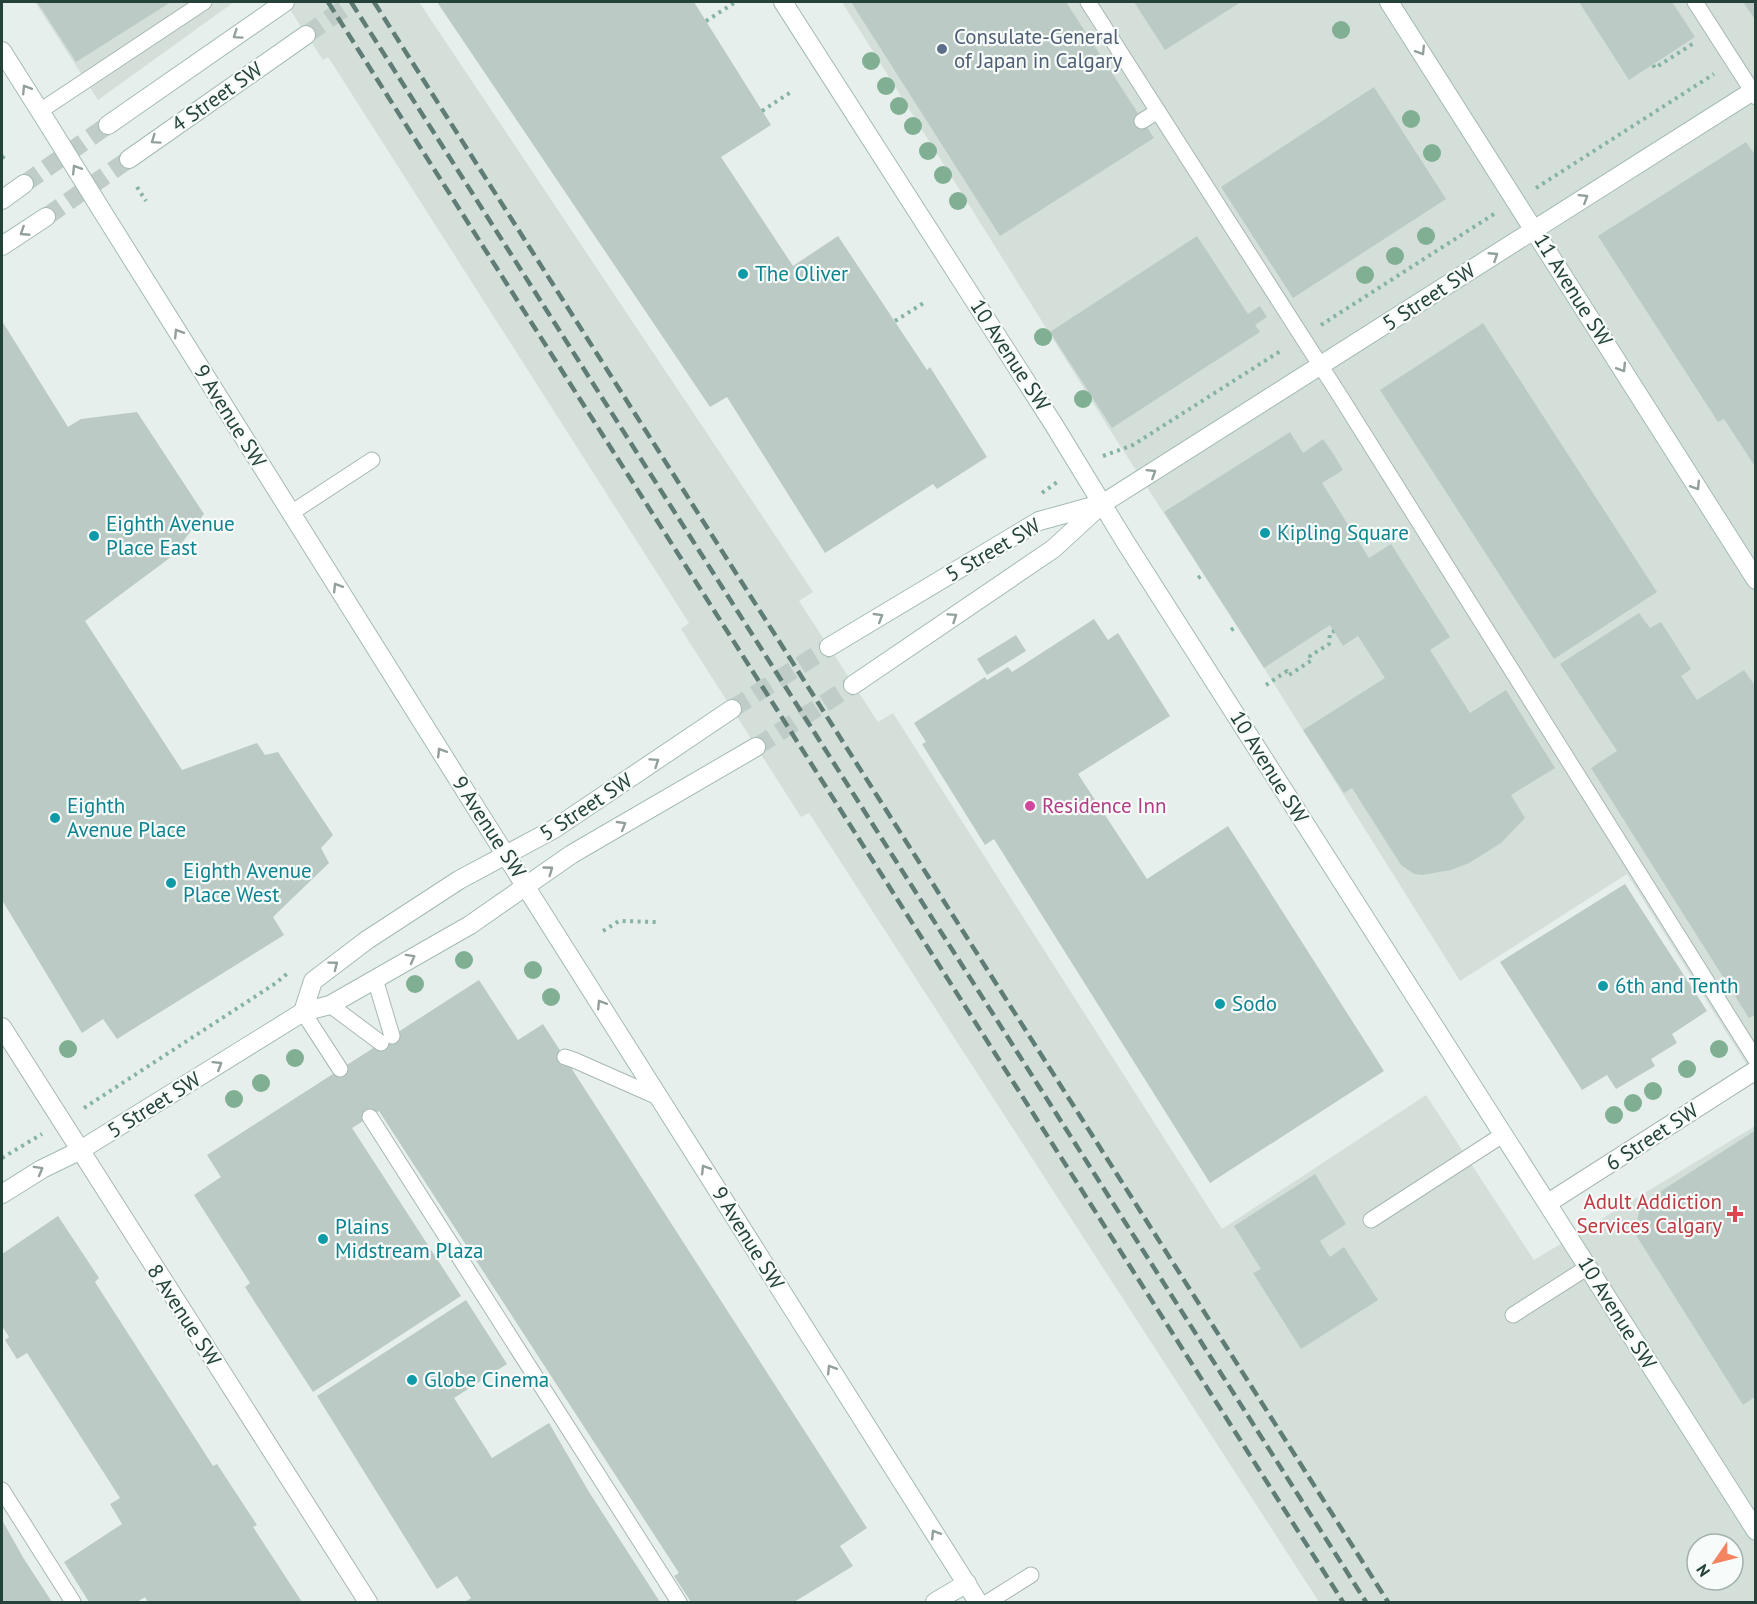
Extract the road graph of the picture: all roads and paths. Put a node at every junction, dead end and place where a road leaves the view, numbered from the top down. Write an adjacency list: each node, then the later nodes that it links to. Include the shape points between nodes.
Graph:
1 (204, 2): 16 (lane)
2 (285, 2): 20 (main road, 4 Street SW, one-way to 20)
3 (783, 2): 37 (main road, 10 Avenue SW)
4 (1088, 2): 18 (lane)
5 (1389, 2): 28 (main road, 11 Avenue SW, one-way to 28)
6 (1695, 2): 12 (lane)
7 (734, 3): 8 (path)
8 (706, 21)
9 (306, 34): 23 (main road, 4 Street SW, one-way to 23)
10 (1690, 46): 13 (path, via 1655,68)
11 (2, 51): 16 (main road, 9 Avenue SW, one-way to 11)
12 (1733, 63): 15 (lane); 28 (path)
13 (1653, 65)
14 (791, 92): 17 (path)
15 (1754, 93): 30 (main road, 5 Street SW, one-way to 15)
16 (40, 111): 40 (main road, 9 Avenue SW, one-way to 16, bridge)
17 (762, 111)
18 (1158, 111): 19 (lane); 34 (lane)
19 (1142, 121)
20 (108, 125)
21 (6, 155): 22 (path)
22 (2, 158)
23 (129, 159)
24 (24, 184): 26 (main road)
25 (137, 187): 27 (path)
26 (2, 200)
27 (146, 201)
28 (1516, 201): 30 (main road, 11 Avenue SW); 34 (path)
29 (46, 217): 31 (main road, one-way to 31)
30 (1534, 230): 35 (main road, 5 Street SW, one-way to 30); 43 (main road, 11 Avenue SW, one-way to 43)
31 (2, 246)
32 (925, 302): 33 (path)
33 (895, 321)
34 (1303, 337): 35 (lane); 37 (path, via 1133,445 1109,452)
35 (1321, 366): 39 (main road, 5 Street SW, one-way to 35); 62 (lane)
36 (372, 460): 40 (lane)
37 (1080, 468): 38 (path); 39 (main road, 10 Avenue SW)
38 (1037, 497)
39 (1102, 504): 47 (main road, 5 Street SW, one-way to 39, via 1039,521); 48 (main road, 5 Street SW, one-way to 39, via 1053,549); 68 (main road, 10 Avenue SW)
40 (291, 513): 52 (main road, 9 Avenue SW, one-way to 40)
41 (1204, 574): 42 (path)
42 (1198, 578)
43 (1755, 580)
44 (1237, 626): 45 (path)
45 (1232, 630)
46 (1334, 631): 49 (path, via 1330,633 1329,644 1310,656 1312,660)
47 (829, 647)
48 (853, 685)
49 (1266, 685)
50 (732, 710): 52 (main road, 5 Street SW, one-way to 50, via 554,829)
51 (756, 747): 53 (main road, 5 Street SW, one-way to 51, via 572,854)
52 (505, 855): 53 (main road, 9 Avenue SW); 59 (main road, 5 Street SW, one-way to 52, via 313,981 440,892)
53 (527, 887): 57 (main road, 5 Street SW, one-way to 53); 65 (main road, 9 Avenue SW, one-way to 53)
54 (657, 922): 55 (path, via 619,921)
55 (603, 931)
56 (293, 968): 67 (path, via 276,983)
57 (375, 979): 58 (main road, 5 Street SW); 58 (lane, via 387,1039)
58 (330, 1005): 59 (main road, 5 Street SW)
59 (303, 1012): 63 (lane); 69 (main road, 5 Street SW, one-way to 59)
60 (2, 1027): 67 (main road, 8 Avenue SW)
61 (569, 1060): 65 (lane)
62 (1755, 1060)
63 (340, 1069)
64 (1755, 1070): 72 (main road, 6 Street SW)
65 (660, 1098): 79 (main road, 9 Avenue SW, one-way to 65)
66 (370, 1117): 82 (lane)
67 (61, 1122): 69 (main road, 8 Avenue SW); 70 (path)
68 (1504, 1134): 72 (main road, 10 Avenue SW); 73 (lane)
69 (80, 1151): 71 (main road, 5 Street SW, one-way to 69, via 42,1168); 81 (main road, 8 Avenue SW)
70 (2, 1158)
71 (2, 1194)
72 (1548, 1203): 74 (main road, 10 Avenue SW)
73 (1371, 1220)
74 (1588, 1267): 75 (lane); 77 (main road, 10 Avenue SW)
75 (1513, 1315)
76 (2, 1490): 80 (lane)
77 (1755, 1531)
78 (1031, 1575): 85 (lane)
79 (967, 1583): 83 (main road); 84 (main road, 9 Avenue SW)
80 (73, 1602)
81 (368, 1602)
82 (679, 1602)
83 (934, 1602)
84 (978, 1602)
85 (988, 1602)

